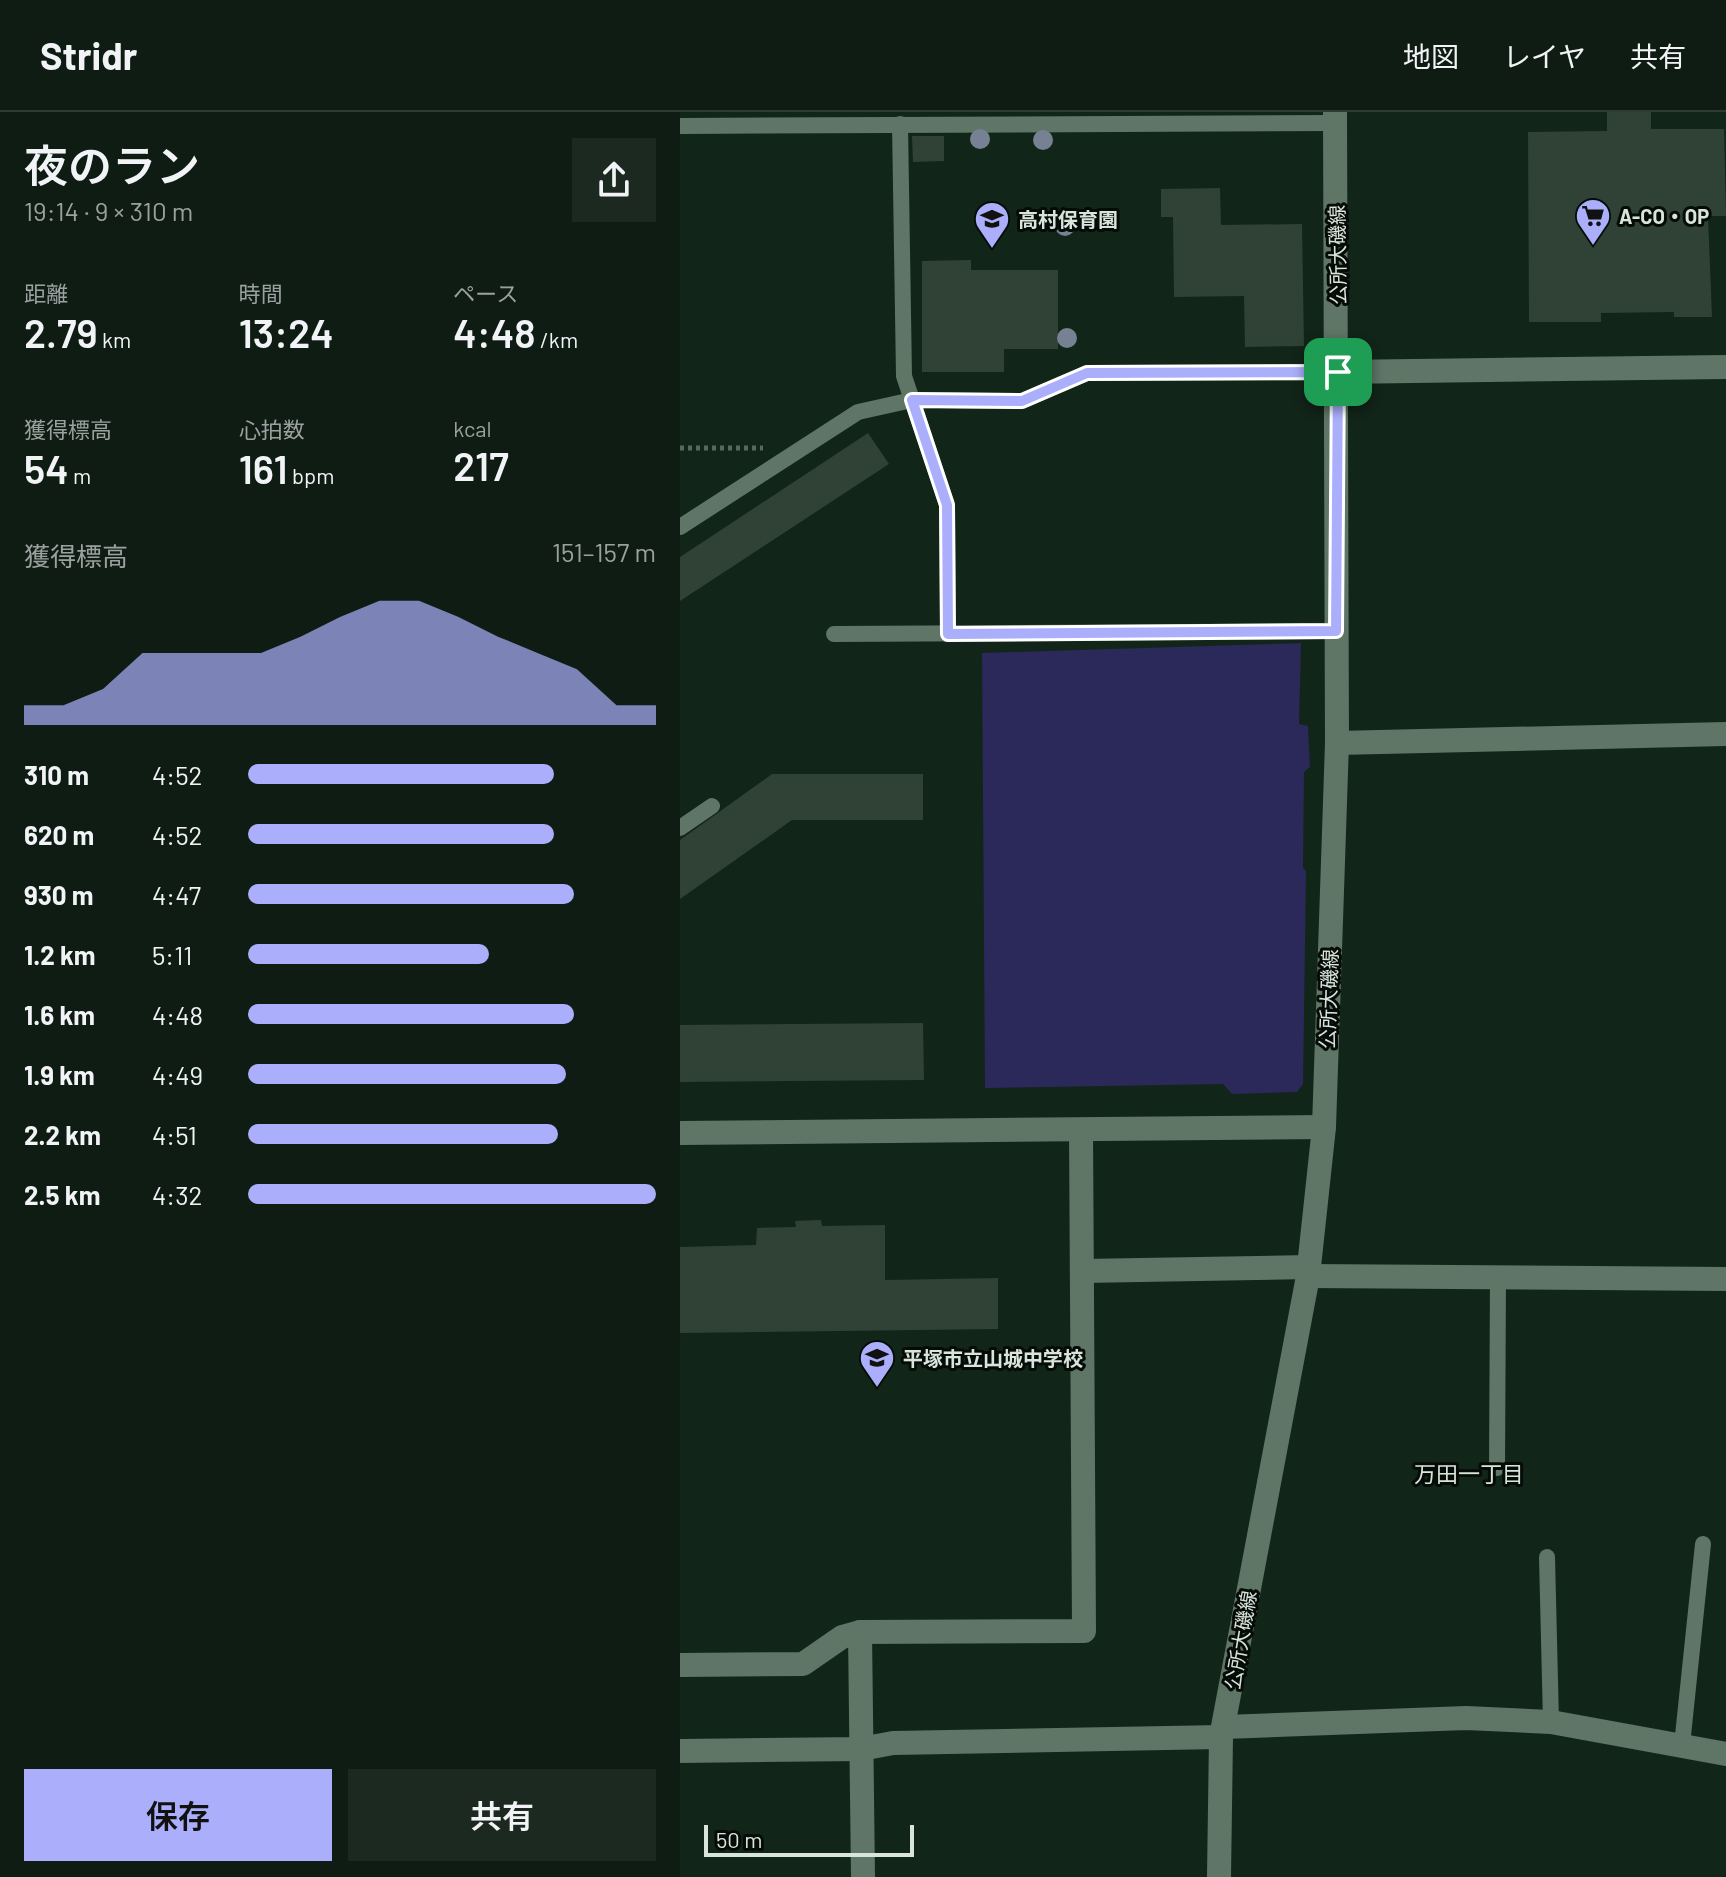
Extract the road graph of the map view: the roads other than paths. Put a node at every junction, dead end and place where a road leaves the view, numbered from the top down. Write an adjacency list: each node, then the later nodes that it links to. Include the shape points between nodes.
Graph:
1 (1335, 117): 2 (lane); 5 (street, 公所大磯線)
2 (900, 124): 3 (lane); 6 (lane, via 904,376)
3 (680, 126)
4 (1726, 367): 5 (street)
5 (1338, 372): 6 (lane, via 1087,373 1022,401); 8 (street, 公所大磯線)
6 (912, 400): 7 (lane, via 858,412); 10 (lane, via 947,505)
7 (680, 527)
8 (1336, 631): 10 (lane); 12 (street, 公所大磯線)
9 (834, 634): 10 (lane)
10 (948, 634)
11 (1726, 734): 12 (street)
12 (1337, 743): 15 (street, 公所大磯線)
13 (712, 806): 14 (lane)
14 (680, 828)
15 (1324, 1127): 16 (street); 19 (street, 公所大磯線)
16 (1081, 1130): 17 (street); 18 (street)
17 (680, 1133)
18 (1082, 1271): 19 (street); 25 (street, via 1084,1631)
19 (1309, 1272): 20 (street); 28 (street, 公所大磯線)
20 (1498, 1278): 21 (street); 22 (lane)
21 (1726, 1279)
22 (1497, 1468)
23 (1703, 1544): 29 (lane)
24 (1547, 1557): 27 (lane)
25 (860, 1632): 26 (street, via 842,1637 803,1664); 30 (street)
26 (680, 1665)
27 (1551, 1722): 28 (street, via 1466,1718); 29 (street)
28 (1223, 1732): 30 (street, via 893,1743); 34 (street, 公所大磯線)
29 (1682, 1745): 32 (street)
30 (861, 1749): 31 (street); 33 (street)
31 (680, 1751)
32 (1726, 1754)
33 (863, 1877)
34 (1219, 1877)

